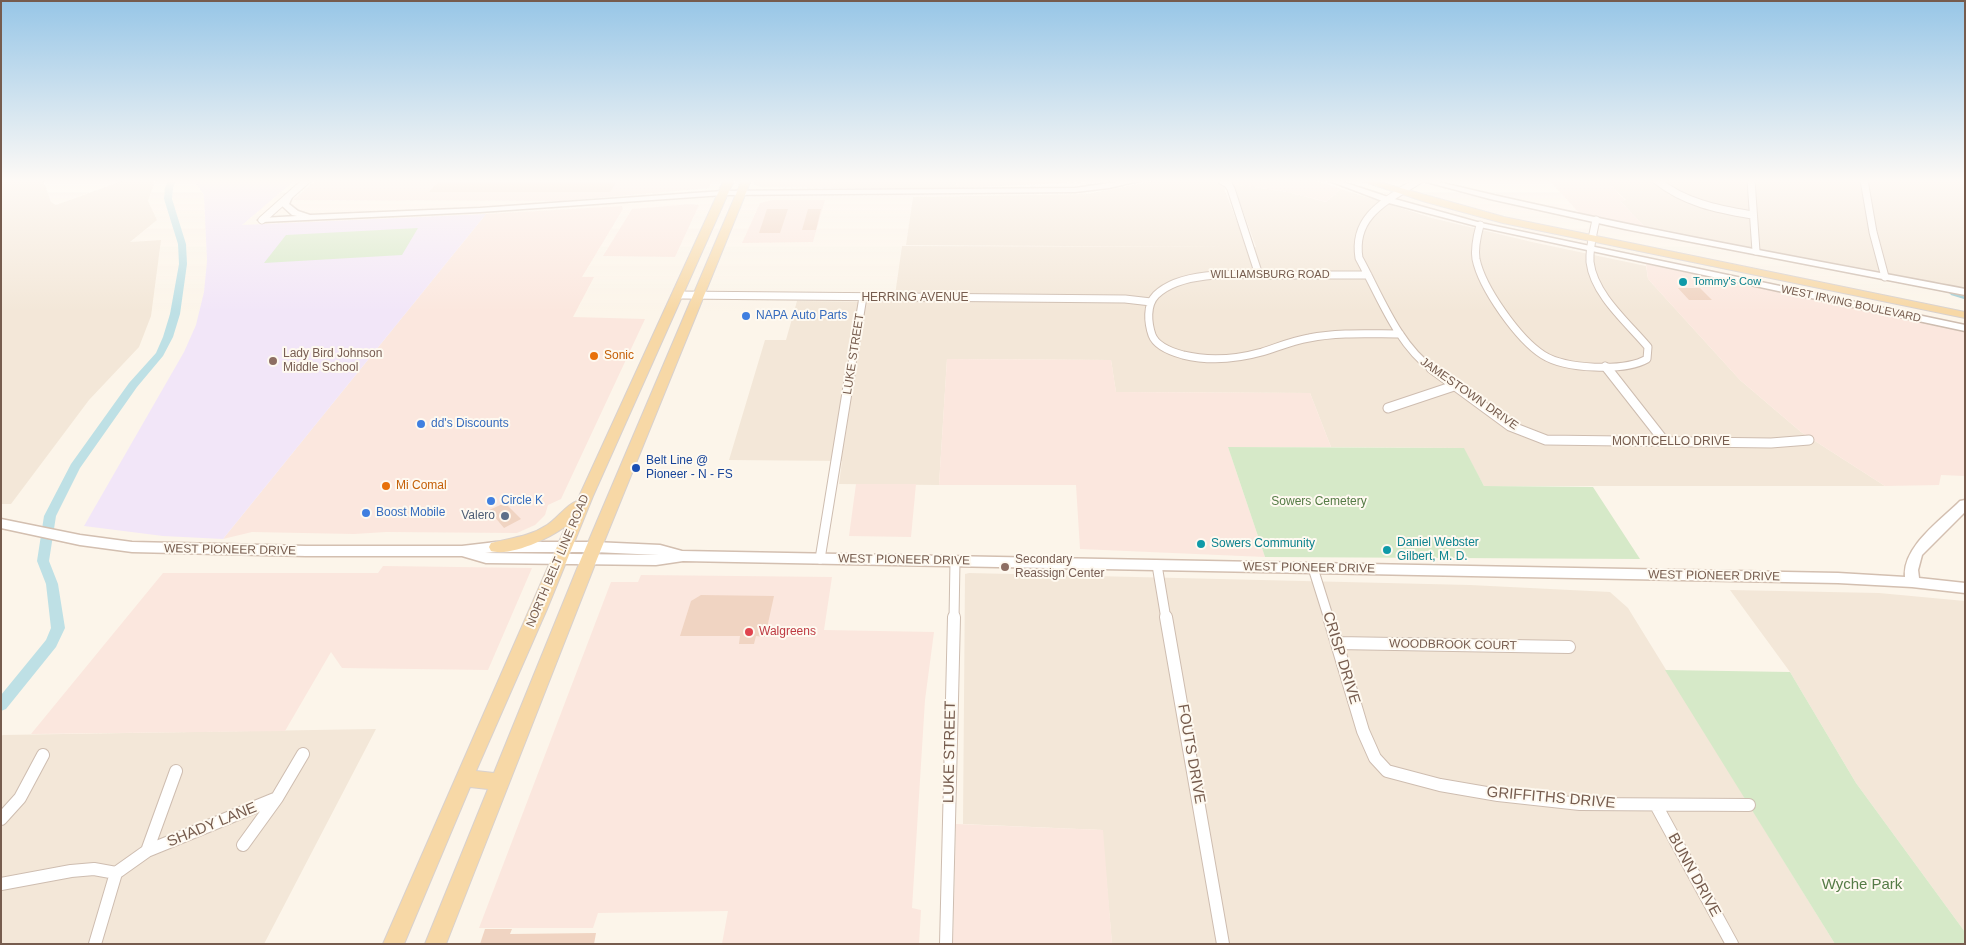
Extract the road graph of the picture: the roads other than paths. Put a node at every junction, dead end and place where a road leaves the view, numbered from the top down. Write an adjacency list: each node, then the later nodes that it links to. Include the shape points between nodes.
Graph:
1 (710, 224): 18 (main road, NORTH BELT LINE ROAD)
2 (729, 224): 19 (main road)
3 (1242, 224): 14 (street)
4 (1362, 224): 15 (street, JAMESTOWN DRIVE, via 1357,237 1357,253)
5 (1477, 224): 11 (street, WEST IRVING BOULEVARD)
6 (1540, 224): 12 (main road, WEST IRVING BOULEVARD)
7 (1595, 224): 12 (street)
8 (1617, 224): 13 (street)
9 (1753, 224): 13 (street)
10 (1872, 224): 16 (street)
11 (1480, 225): 12 (street, WEST IRVING BOULEVARD); 26 (street, via 1475,255 1479,272 1530,344 1543,355 1561,362)
12 (1592, 240): 22 (main road, WEST IRVING BOULEVARD); 23 (main road, WEST IRVING BOULEVARD); 24 (street, WEST IRVING BOULEVARD); 26 (street, via 1591,267 1597,282 1650,353 1647,359 1635,364)
13 (1756, 251): 16 (street)
14 (1259, 275): 15 (street, WILLIAMSBURG ROAD); 21 (street, WILLIAMSBURG ROAD, via 1211,275 1184,280 1166,288)
15 (1368, 275): 25 (street, JAMESTOWN DRIVE)
16 (1885, 277): 17 (street)
17 (1965, 292)
18 (679, 295): 19 (street, HERRING AVENUE); 32 (main road, NORTH BELT LINE ROAD)
19 (699, 296): 20 (street, HERRING AVENUE); 37 (main road)
20 (863, 297): 21 (street, HERRING AVENUE, via 1125,299); 39 (street, LUKE STREET)
21 (1151, 302): 25 (street, via 1149,324 1156,341 1175,353 1192,356 1248,355 1297,340 1330,335)
22 (1965, 305)
23 (1965, 315)
24 (1965, 328)
25 (1400, 334): 27 (street, JAMESTOWN DRIVE, via 1422,362)
26 (1605, 366): 31 (street)
27 (1454, 386): 28 (street); 29 (street, JAMESTOWN DRIVE, via 1510,426)
28 (1388, 408)
29 (1534, 436): 31 (street, MONTICELLO DRIVE, via 1570,441)
30 (1809, 440): 31 (street, MONTICELLO DRIVE)
31 (1665, 442)
32 (586, 496): 35 (main road, via 564,522 552,530 523,543); 38 (main road, NORTH BELT LINE ROAD)
33 (1965, 504): 43 (main road, via 1916,553 1911,570)
34 (7, 525): 36 (main road, WEST PIONEER DRIVE, via 132,547)
35 (496, 548): 36 (main road, WEST PIONEER DRIVE); 38 (main road, WEST PIONEER DRIVE)
36 (462, 551): 38 (main road, WEST PIONEER DRIVE, via 486,558)
37 (591, 553): 38 (main road, WEST PIONEER DRIVE); 39 (main road, WEST PIONEER DRIVE, via 656,560 683,556); 52 (main road)
38 (562, 554): 51 (main road, NORTH BELT LINE ROAD)
39 (820, 559): 40 (main road, WEST PIONEER DRIVE)
40 (955, 561): 41 (main road, WEST PIONEER DRIVE); 64 (street, LUKE STREET)
41 (1157, 565): 42 (main road, WEST PIONEER DRIVE); 65 (street, FOUTS DRIVE)
42 (1313, 568): 43 (main road, WEST PIONEER DRIVE); 45 (street, CRISP DRIVE)
43 (1912, 582): 44 (main road, WEST PIONEER DRIVE)
44 (1965, 588)
45 (1337, 642): 46 (street, WOODBROOK COURT); 47 (street, CRISP DRIVE)
46 (1569, 647)
47 (1369, 746): 54 (street, GRIFFITHS DRIVE, via 1387,772 1440,785 1552,801)
48 (303, 754): 53 (street)
49 (43, 755): 56 (street, via 22,795)
50 (176, 771): 58 (street)
51 (464, 778): 52 (main road); 62 (main road, NORTH BELT LINE ROAD)
52 (499, 782): 63 (main road)
53 (277, 798): 57 (street); 58 (street, SHADY LANE)
54 (1656, 805): 55 (street, GRIFFITHS DRIVE); 66 (street, BUNN DRIVE)
55 (1749, 805)
56 (1, 819)
57 (243, 845)
58 (147, 851): 59 (street, SHADY LANE)
59 (116, 874): 60 (street, via 94,870 71,871); 61 (street)
60 (1, 884)
61 (95, 944)
62 (393, 944)
63 (435, 944)
64 (946, 944)
65 (1223, 944)
66 (1732, 944)

